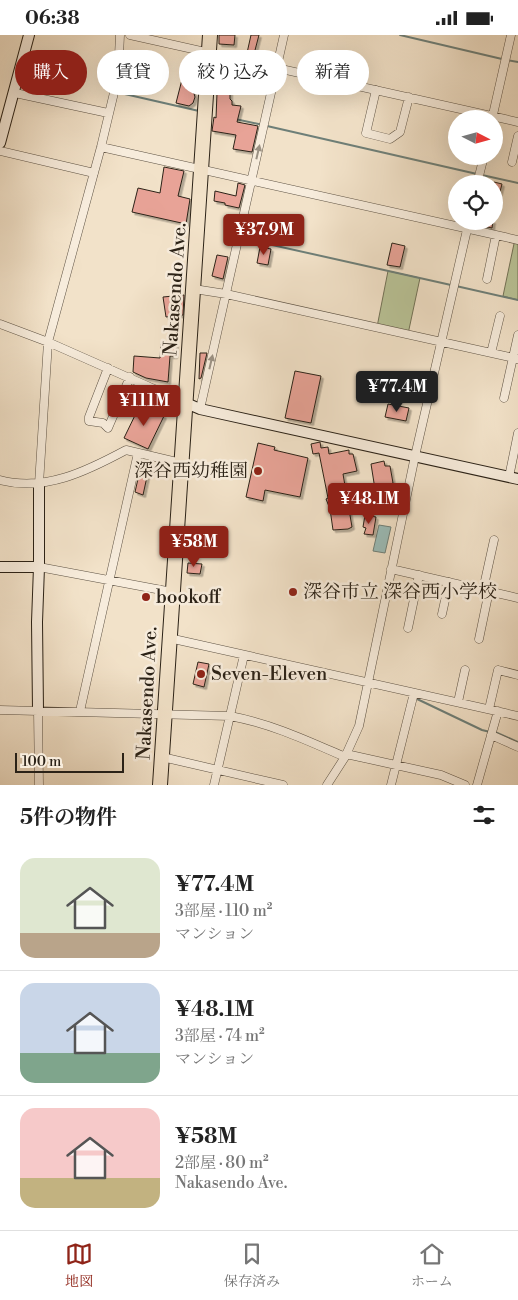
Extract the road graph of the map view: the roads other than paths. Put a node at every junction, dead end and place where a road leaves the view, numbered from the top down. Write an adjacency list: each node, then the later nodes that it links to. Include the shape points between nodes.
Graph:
1 (29, 35): 12 (street)
2 (120, 35): 18 (street, via 118,76)
3 (130, 35): 7 (street)
4 (210, 35): 8 (highway, Nakasendo Ave.)
5 (284, 35): 9 (street)
6 (510, 35): 17 (street)
7 (196, 50)
8 (209, 50)
9 (281, 50)
10 (287, 70): 11 (street)
11 (376, 90): 15 (street); 15 (street, via 366,133 390,139 400,132)
12 (14, 93): 18 (street); 22 (street)
13 (206, 95): 26 (highway, Nakasendo Ave.)
14 (271, 95): 28 (street, one-way to 14)
15 (408, 97): 16 (street)
16 (463, 110)
17 (494, 110)
18 (108, 113): 23 (street)
19 (503, 119): 20 (street)
20 (518, 122)
21 (518, 136): 25 (street)
22 (0, 143)
23 (101, 147): 26 (street); 27 (street)
24 (0, 151): 27 (street)
25 (512, 162)
26 (201, 169): 28 (street); 35 (highway, Nakasendo Ave.)
27 (94, 173): 40 (street)
28 (252, 181): 29 (street); 36 (street)
29 (448, 221)
30 (467, 230): 41 (street)
31 (482, 230): 32 (street)
32 (496, 235): 33 (street); 34 (street)
33 (518, 240)
34 (487, 279)
35 (194, 289): 36 (street); 47 (highway, Nakasendo Ave.)
36 (226, 294): 41 (street); 48 (street, one-way to 36)
37 (500, 316): 42 (street)
38 (0, 323): 40 (street)
39 (518, 335): 43 (street)
40 (48, 342): 44 (street); 55 (street)
41 (442, 342): 42 (street); 51 (street)
42 (491, 353): 43 (street)
43 (515, 359): 46 (street)
44 (108, 368): 45 (street); 45 (street, via 89,421 108,427)
45 (130, 377): 47 (street)
46 (504, 398)
47 (186, 403): 48 (street); 52 (highway, Nakasendo Ave.)
48 (200, 409): 51 (street)
49 (518, 433): 53 (street)
50 (138, 453): 52 (street); 55 (street, via 126,450 102,463); 61 (street)
51 (415, 456): 53 (street); 59 (street)
52 (181, 463): 64 (highway, Nakasendo Ave.)
53 (514, 478)
54 (0, 480): 55 (street)
55 (39, 484): 58 (street)
56 (494, 540): 63 (street)
57 (0, 567): 58 (street)
58 (39, 567): 61 (street); 78 (street)
59 (391, 569): 60 (street); 73 (street)
60 (419, 575): 62 (street); 67 (street)
61 (111, 579): 64 (street); 79 (street)
62 (449, 582): 63 (street); 66 (street)
63 (486, 591): 65 (street); 69 (street)
64 (172, 592): 68 (highway, Nakasendo Ave.)
65 (518, 598)
66 (442, 614)
67 (408, 628)
68 (169, 638): 70 (street); 81 (highway, Nakasendo Ave.)
69 (479, 639)
70 (244, 655): 73 (street); 82 (street)
71 (465, 671): 75 (street)
72 (518, 675): 77 (street, via 498,671)
73 (367, 683): 74 (street); 86 (street, via 359,726)
74 (414, 693): 75 (street); 88 (street)
75 (458, 702): 77 (street)
76 (0, 709): 78 (street)
77 (489, 709): 80 (street)
78 (38, 710): 79 (street); 90 (street)
79 (80, 711): 81 (street)
80 (498, 711): 83 (street); 84 (street)
81 (164, 714): 82 (street); 87 (highway, Nakasendo Ave.)
82 (230, 716): 86 (street, via 279,728); 89 (street)
83 (518, 716)
84 (491, 735): 85 (street); 97 (street)
85 (518, 747)
86 (346, 756): 88 (street); 94 (street)
87 (162, 757): 89 (street); 91 (highway, Nakasendo Ave.)
88 (395, 766): 95 (street); 96 (street, via 441,775)
89 (218, 770): 92 (street); 93 (street)
90 (39, 785)
91 (160, 785)
92 (214, 785)
93 (283, 785)
94 (327, 785)
95 (391, 785)
96 (465, 785)
97 (477, 785)

